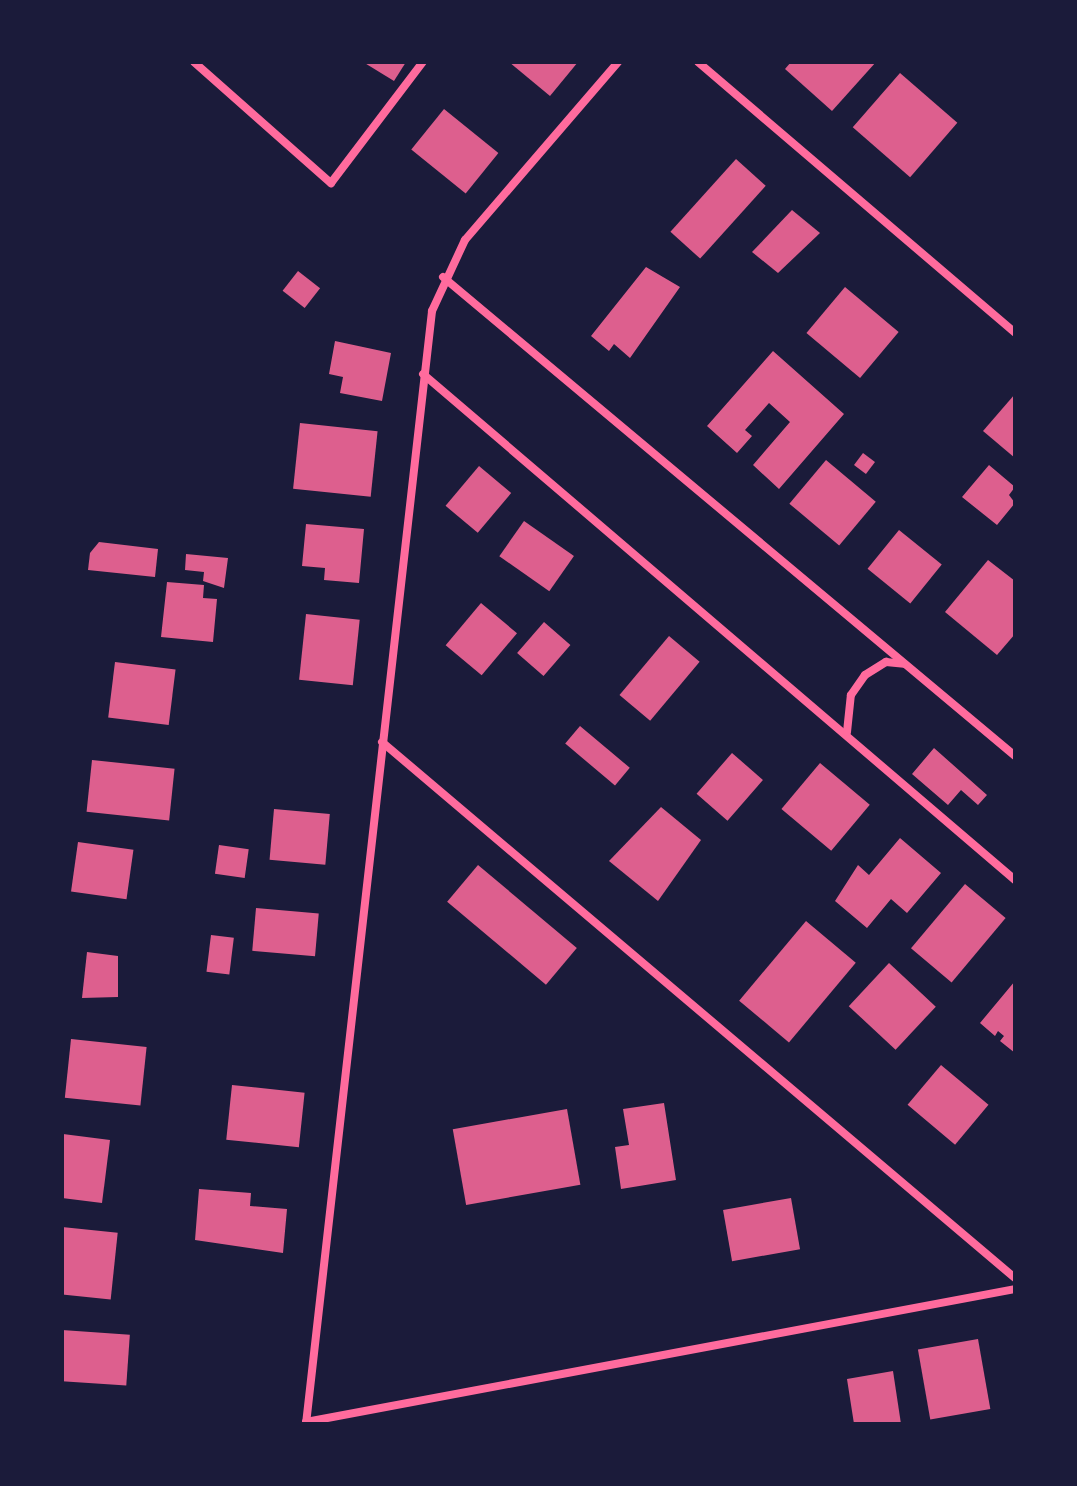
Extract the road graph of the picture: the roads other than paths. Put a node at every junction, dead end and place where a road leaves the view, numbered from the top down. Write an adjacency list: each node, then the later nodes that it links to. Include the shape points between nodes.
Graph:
1 (194, 62): 2 (street, via 331,183)
2 (423, 62)
3 (618, 62): 5 (street, via 465,240)
4 (698, 62): 6 (street)
5 (443, 277): 7 (street); 8 (street)
6 (1015, 333)
7 (423, 374): 9 (street); 10 (street)
8 (905, 664): 9 (street, via 886,662 865,675 851,695); 11 (street)
9 (847, 732): 12 (street)
10 (382, 742): 13 (street); 15 (street)
11 (1015, 756)
12 (1015, 880)
13 (1015, 1278)
14 (1015, 1289): 15 (street)
15 (306, 1423)

